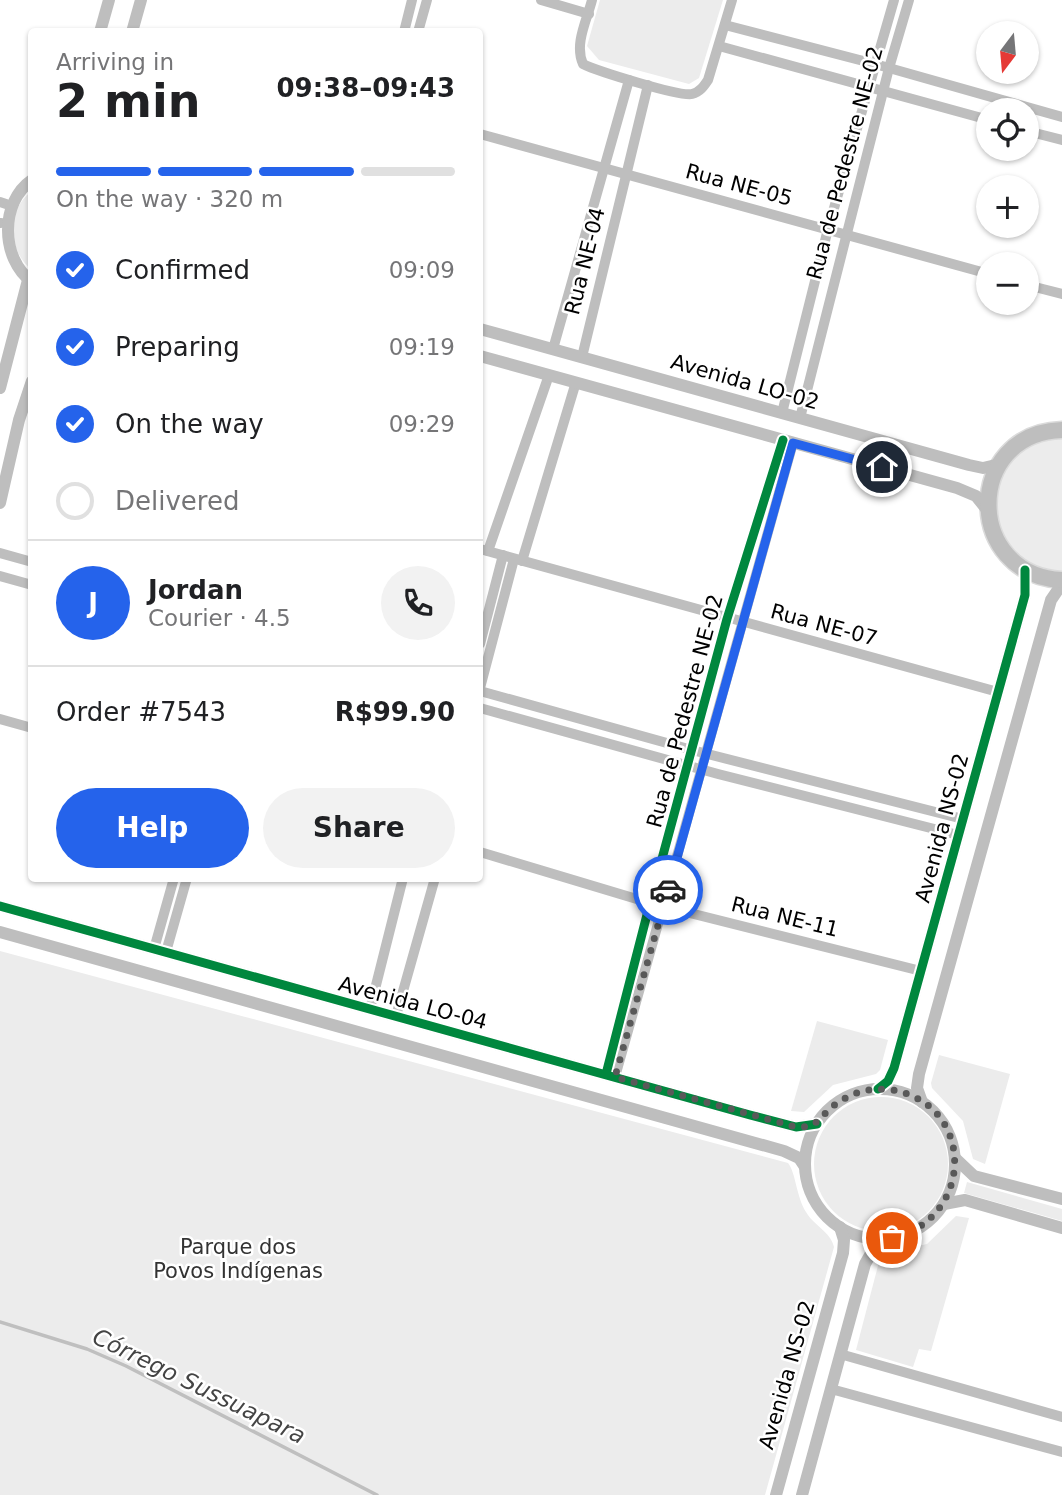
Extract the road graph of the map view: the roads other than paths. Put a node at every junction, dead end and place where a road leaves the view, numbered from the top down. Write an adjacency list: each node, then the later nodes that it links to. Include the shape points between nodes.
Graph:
1 (110, 0): 12 (street)
2 (141, 0): 13 (street)
3 (412, 0): 14 (street)
4 (427, 0): 15 (street)
5 (541, 0): 10 (street)
6 (592, 0): 10 (street)
7 (732, 0): 11 (street)
8 (894, 0): 17 (street, Rua de Pedestre NE-02)
9 (909, 0): 18 (street, Rua de Pedestre NE-02)
10 (589, 14): 19 (street, via 579,47 583,65)
11 (725, 25): 16 (street); 17 (street)
12 (101, 28)
13 (133, 28)
14 (405, 28)
15 (419, 28)
16 (719, 46): 20 (street, via 701,90 689,95); 21 (street)
17 (875, 64): 18 (street); 21 (street, Rua de Pedestre NE-02)
18 (889, 68): 22 (street, Rua de Pedestre NE-02); 24 (street)
19 (629, 80): 20 (street); 28 (street, Rua NE-04)
20 (648, 85): 29 (street, Rua NE-04)
21 (868, 87): 22 (street); 33 (street, Rua de Pedestre NE-02)
22 (883, 91): 23 (street); 34 (street, Rua de Pedestre NE-02)
23 (976, 116)
24 (1062, 117)
25 (1039, 134): 27 (street)
26 (483, 135): 28 (street, Rua NE-05)
27 (1062, 140)
28 (605, 168): 29 (street, Rua NE-05); 41 (street, Rua NE-04)
29 (626, 174): 33 (street, Rua NE-05); 43 (street, Rua NE-04)
30 (28, 183): 31 (street)
31 (3, 203): 32 (street)
32 (0, 223): 36 (street, via 11,263)
33 (828, 229): 34 (street, Rua NE-05); 48 (street, Rua de Pedestre NE-02)
34 (846, 234): 35 (street, Rua NE-05); 49 (street, Rua de Pedestre NE-02)
35 (976, 270)
36 (28, 279)
37 (28, 288): 46 (street)
38 (1039, 288): 39 (street)
39 (1062, 295)
40 (483, 329): 41 (street, Avenida LO-02)
41 (553, 349): 43 (street, Avenida LO-02)
42 (483, 357): 44 (street)
43 (582, 357): 48 (street, Avenida LO-02)
44 (549, 375): 45 (street); 56 (street)
45 (576, 383): 52 (street); 58 (street)
46 (0, 388)
47 (28, 404): 50 (street)
48 (782, 413): 49 (street, Avenida LO-02)
49 (800, 418): 53 (street, Avenida LO-02, via 969,465 986,468)
50 (25, 422): 54 (street)
51 (1062, 430): 53 (main road, Avenida NS-02, via 1027,439)
52 (788, 441): 55 (street, via 957,488 979,498); 64 (street, Rua de Pedestre NE-02); 65 (street, Rua de Pedestre NE-02)
53 (1000, 464): 55 (main road, Avenida NS-02, via 990,488)
54 (0, 503)
55 (988, 511): 60 (main road, Avenida NS-02, via 999,545)
56 (484, 550): 58 (street, Rua NE-07)
57 (0, 553): 59 (street)
58 (513, 558): 64 (street, Rua NE-07); 66 (street); 67 (street)
59 (28, 561)
60 (1025, 570): 62 (main road, Avenida NS-02); 69 (street, Avenida NS-02, via 1026,588)
61 (0, 576): 63 (street)
62 (1062, 582): 94 (street, Avenida NS-02, via 1051,600 919,1074)
63 (28, 584)
64 (727, 619): 65 (street, Rua NE-07); 73 (street, Rua de Pedestre NE-02)
65 (743, 623): 69 (street, Rua NE-07); 74 (street, Rua de Pedestre NE-02)
66 (483, 636)
67 (483, 677)
68 (483, 690): 73 (street)
69 (998, 692): 77 (street, Avenida NS-02)
70 (483, 709): 75 (street)
71 (0, 719): 72 (street)
72 (28, 727)
73 (692, 750): 74 (street); 75 (street, Rua de Pedestre NE-02)
74 (706, 753): 76 (street, Rua de Pedestre NE-02); 77 (street)
75 (688, 766): 76 (street); 84 (street, Rua de Pedestre NE-02)
76 (701, 770): 78 (street); 86 (street, Rua de Pedestre NE-02)
77 (962, 819): 78 (street, Avenida NS-02)
78 (958, 835): 89 (street, Avenida NS-02)
79 (483, 853): 84 (street, Rua NE-11)
80 (173, 882): 88 (street)
81 (186, 882): 88 (street)
82 (402, 882): 90 (street)
83 (434, 882): 91 (street)
84 (650, 903): 86 (street, Rua NE-11); 92 (street, Rua de Pedestre NE-02)
85 (0, 906): 88 (street, Avenida LO-04)
86 (663, 906): 89 (street, Rua NE-11); 92 (street, Rua de Pedestre NE-02)
87 (0, 932): 97 (street, Avenida LO-04, via 784,1151 799,1158)
88 (160, 950): 90 (street, Avenida LO-04)
89 (921, 971): 93 (street, Avenida NS-02, via 894,1068)
90 (370, 1009): 91 (street, Avenida LO-04)
91 (396, 1016): 92 (street, Avenida LO-04)
92 (611, 1075): 95 (street, Avenida LO-04, via 796,1127)
93 (878, 1089): 94 (street, via 901,1092); 95 (street, via 847,1097)
94 (922, 1102): 96 (street, via 946,1128)
95 (817, 1124): 97 (street, via 807,1145)
96 (955, 1158): 98 (street, via 974,1176); 99 (street, via 954,1178)
97 (805, 1167): 100 (street, via 815,1201)
98 (1062, 1199)
99 (944, 1204): 101 (street, via 965,1200); 102 (street, via 920,1227)
100 (840, 1227): 102 (street, via 860,1236); 107 (street, Avenida NS-02, via 843,1252)
101 (1062, 1228)
102 (887, 1238): 103 (street, via 865,1264)
103 (841, 1354): 104 (street); 105 (street)
104 (831, 1389): 106 (street); 108 (street)
105 (1062, 1417)
106 (1062, 1452)
107 (776, 1495)
108 (802, 1495)

